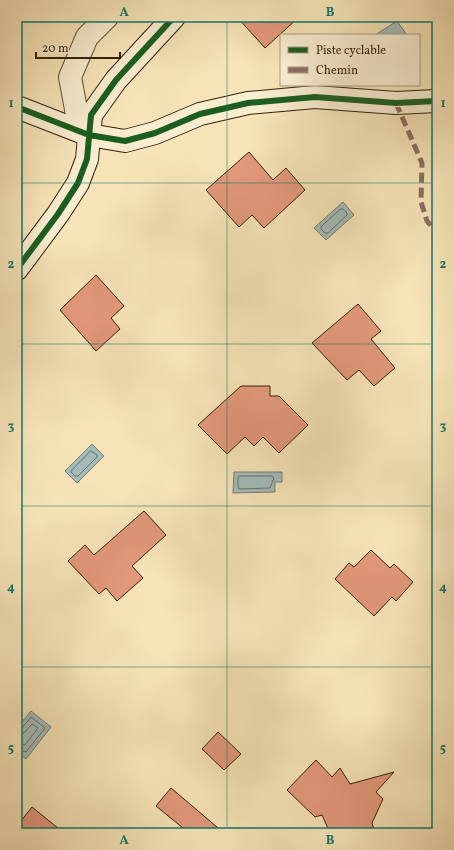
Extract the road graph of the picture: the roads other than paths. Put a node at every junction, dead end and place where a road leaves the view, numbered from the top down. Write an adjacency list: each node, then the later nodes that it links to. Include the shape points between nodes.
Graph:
1 (107, 17): 5 (street, via 87,37 70,77)
2 (174, 17): 5 (street, via 116,80 91,115)
3 (437, 101): 5 (street, via 396,104 315,98 248,103 200,114 155,133 125,141)
4 (17, 107): 5 (street)
5 (84, 133): 6 (street, via 87,159 78,183)
6 (17, 269)

